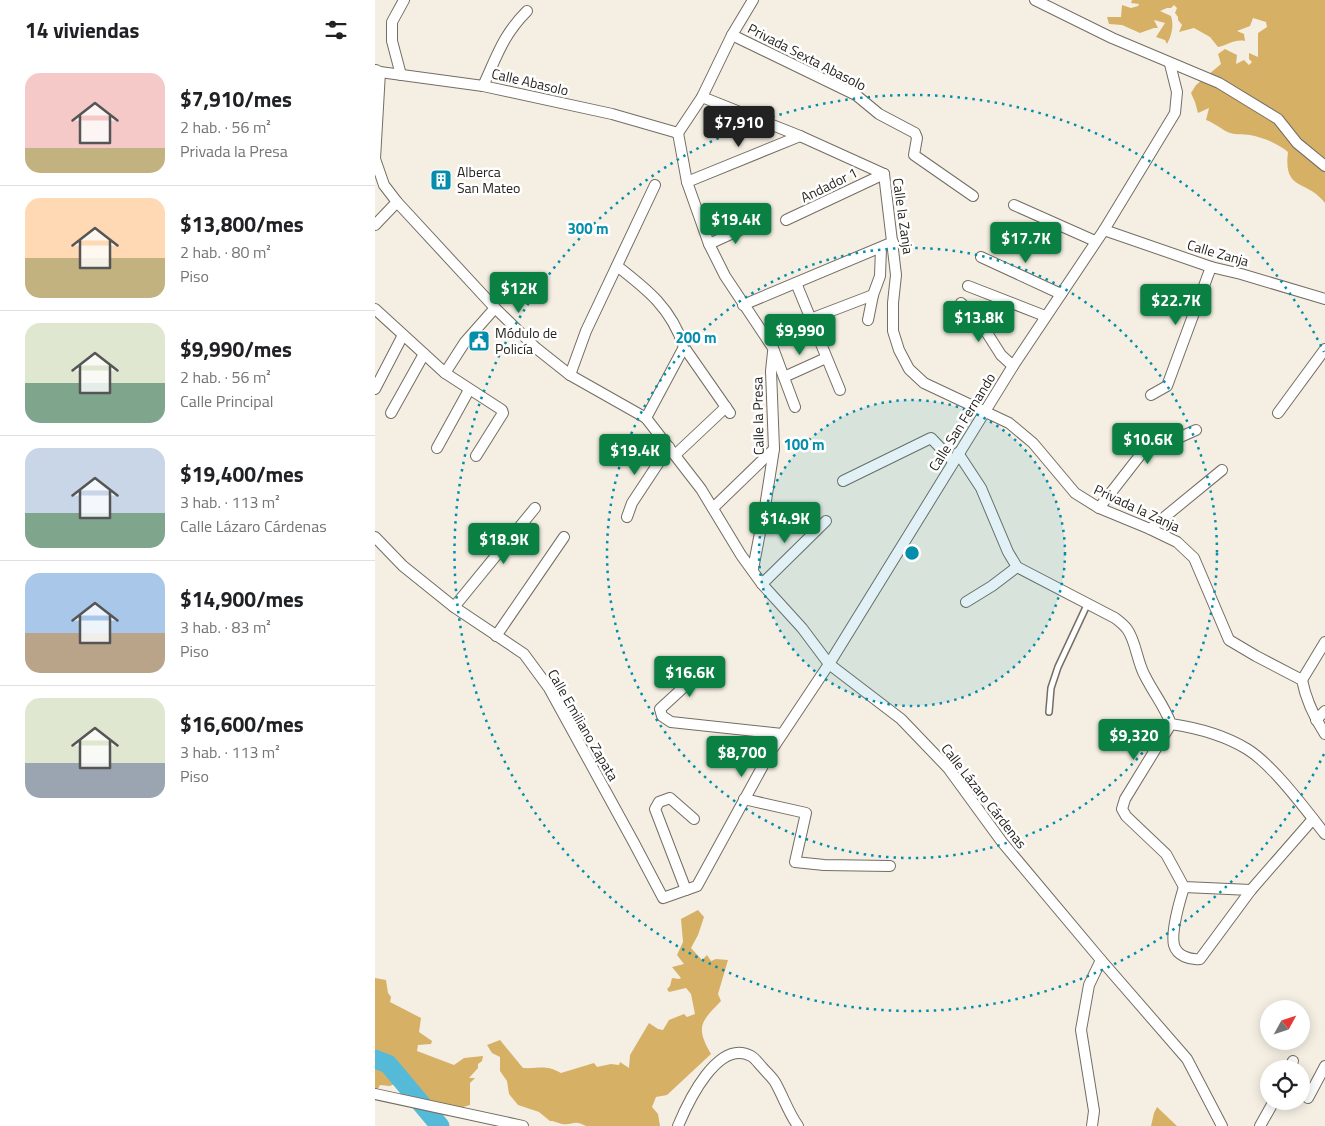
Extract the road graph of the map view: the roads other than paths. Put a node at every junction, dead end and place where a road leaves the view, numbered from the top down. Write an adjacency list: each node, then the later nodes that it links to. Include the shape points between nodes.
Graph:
1 (404, 0): 8 (street, via 391,22)
2 (753, 0): 5 (street)
3 (1035, 0): 6 (street)
4 (527, 11): 9 (street, via 509,30)
5 (732, 36): 10 (street); 18 (street, Privada Sexta Abasolo, via 856,95 879,114 915,133 914,155)
6 (1170, 64): 14 (street, via 1219,83 1279,120 1297,142); 24 (street, Calle San Fernando, via 1177,92 1175,113)
7 (378, 71): 8 (street, Calle Abasolo); 13 (street, Calle Lázaro Cárdenas)
8 (401, 75): 9 (street, Calle Abasolo)
9 (483, 86): 11 (street, Calle Abasolo, via 612,114)
10 (702, 97): 11 (street); 12 (street, Calle la Zanja)
11 (678, 134): 16 (street)
12 (800, 136): 15 (street, Calle la Zanja); 16 (street)
13 (375, 159): 19 (street, Calle Lázaro Cárdenas, via 384,185)
14 (1325, 166)
15 (884, 174): 21 (street, Andador 1); 26 (street, Calle la Zanja)
16 (687, 182): 27 (street)
17 (655, 185): 30 (street)
18 (973, 196)
19 (397, 202): 23 (street); 39 (street, Calle Lázaro Cárdenas)
20 (1014, 205): 25 (street)
21 (786, 220)
22 (753, 224): 27 (street)
23 (375, 225)
24 (1104, 230): 25 (street, Calle San Fernando); 31 (street, Calle Zanja)
25 (1095, 241): 34 (street, Calle San Fernando)
26 (893, 242): 28 (street); 60 (street, Calle la Zanja, via 896,275 893,331 909,369 924,383)
27 (709, 244): 38 (street)
28 (881, 248): 32 (street); 35 (street, via 880,276)
29 (981, 257): 34 (street)
30 (617, 266): 46 (street, via 660,302 674,322); 53 (street, via 586,331)
31 (1211, 267): 36 (street, Calle Zanja); 58 (street, via 1167,386)
32 (796, 283): 38 (street); 42 (street)
33 (969, 286): 41 (street)
34 (1061, 294): 41 (street, Calle San Fernando)
35 (873, 295): 42 (street); 43 (street)
36 (1325, 299)
37 (961, 303): 51 (street, via 980,322)
38 (743, 305): 45 (street)
39 (495, 308): 52 (street, via 465,342); 53 (street, Calle Lázaro Cárdenas)
40 (375, 309): 44 (street)
41 (1045, 316): 51 (street, Calle San Fernando)
42 (810, 318): 45 (street); 50 (street)
43 (868, 320)
44 (403, 336): 49 (street); 55 (street)
45 (766, 336): 47 (street)
46 (684, 347): 63 (street); 67 (street, via 728,410)
47 (773, 348): 54 (street); 66 (street, Calle la Presa)
48 (1325, 349): 61 (street)
49 (425, 354): 52 (street); 62 (street)
50 (826, 358): 54 (street); 57 (street)
51 (1013, 366): 60 (street, Calle San Fernando)
52 (445, 373): 56 (street)
53 (570, 376): 63 (street, Calle Lázaro Cárdenas)
54 (784, 377): 59 (street)
55 (375, 389)
56 (469, 390): 65 (street); 68 (street, via 503,413)
57 (841, 390)
58 (1151, 395)
59 (795, 407)
60 (985, 412): 69 (street, Calle San Fernando); 74 (street, Privada la Zanja, via 1009,423 1033,443 1075,493)
61 (1278, 413)
62 (391, 414)
63 (645, 418): 67 (street, Calle Lázaro Cárdenas)
64 (1195, 430): 74 (street, via 1176,439 1160,433 1155,436)
65 (437, 448)
66 (774, 449): 73 (street); 81 (street, Calle la Presa)
67 (672, 451): 73 (street, Calle Lázaro Cárdenas); 75 (street, via 632,503)
68 (476, 456)
69 (956, 457): 71 (street, via 931,438); 80 (street, via 981,488); 88 (street, Calle San Fernando)
70 (1222, 470): 77 (street)
71 (843, 481)
72 (535, 508): 85 (street)
73 (713, 508): 81 (street, Calle Lázaro Cárdenas)
74 (1099, 508): 77 (street, Privada la Zanja)
75 (627, 517)
76 (826, 521): 82 (street)
77 (1150, 529): 90 (street, Privada la Zanja, via 1177,542 1195,558 1229,640)
78 (375, 537): 85 (street, Calle Emiliano Zapata, via 403,566)
79 (565, 537): 86 (street)
80 (1017, 567): 83 (street); 84 (street)
81 (753, 569): 82 (street, Calle Lázaro Cárdenas)
82 (762, 584): 88 (street, Calle Lázaro Cárdenas)
83 (967, 602)
84 (1087, 605): 92 (lane, via 1058,667 1051,688); 94 (street, via 1115,618 1127,628 1145,677 1166,708)
85 (454, 607): 86 (street, Calle Emiliano Zapata)
86 (496, 636): 103 (street, Calle Emiliano Zapata, via 524,654 549,688 663,898)
87 (1325, 642): 90 (street)
88 (829, 664): 95 (street, Calle San Fernando); 105 (street, Calle Lázaro Cárdenas, via 901,719 947,768 1002,842)
89 (697, 675): 95 (street, via 660,709 662,716 671,722)
90 (1302, 680): 93 (street)
91 (1325, 711): 93 (street)
92 (1049, 712)
93 (1315, 720): 96 (street)
94 (1171, 724): 99 (street, via 1213,733 1248,750 1272,771); 102 (street, via 1122,809 1166,854)
95 (782, 734): 97 (street, Calle San Fernando)
96 (1325, 734)
97 (744, 799): 101 (street, via 806,813 795,862); 103 (street, Calle San Fernando, via 697,886)
98 (694, 819): 103 (street, via 670,798 659,802 655,809)
99 (1313, 819): 100 (street); 104 (street)
100 (1325, 834)
101 (890, 866)
102 (1184, 887): 104 (street); 104 (street, via 1174,946 1181,956 1192,960 1199,959)
103 (686, 890)
104 (1251, 890)
105 (1101, 960): 113 (street, via 1089,985 1081,1030 1094,1111); 114 (street, Calle Lázaro Cárdenas, via 1187,1059)
106 (1325, 1066): 108 (street)
107 (375, 1094): 110 (street)
108 (1310, 1094)
109 (1269, 1110): 115 (street)
110 (523, 1126)
111 (678, 1126): 112 (street, via 712,1067 729,1054 738,1052 752,1056 774,1081)
112 (798, 1126)
113 (1092, 1126)
114 (1221, 1126)
115 (1260, 1126)

